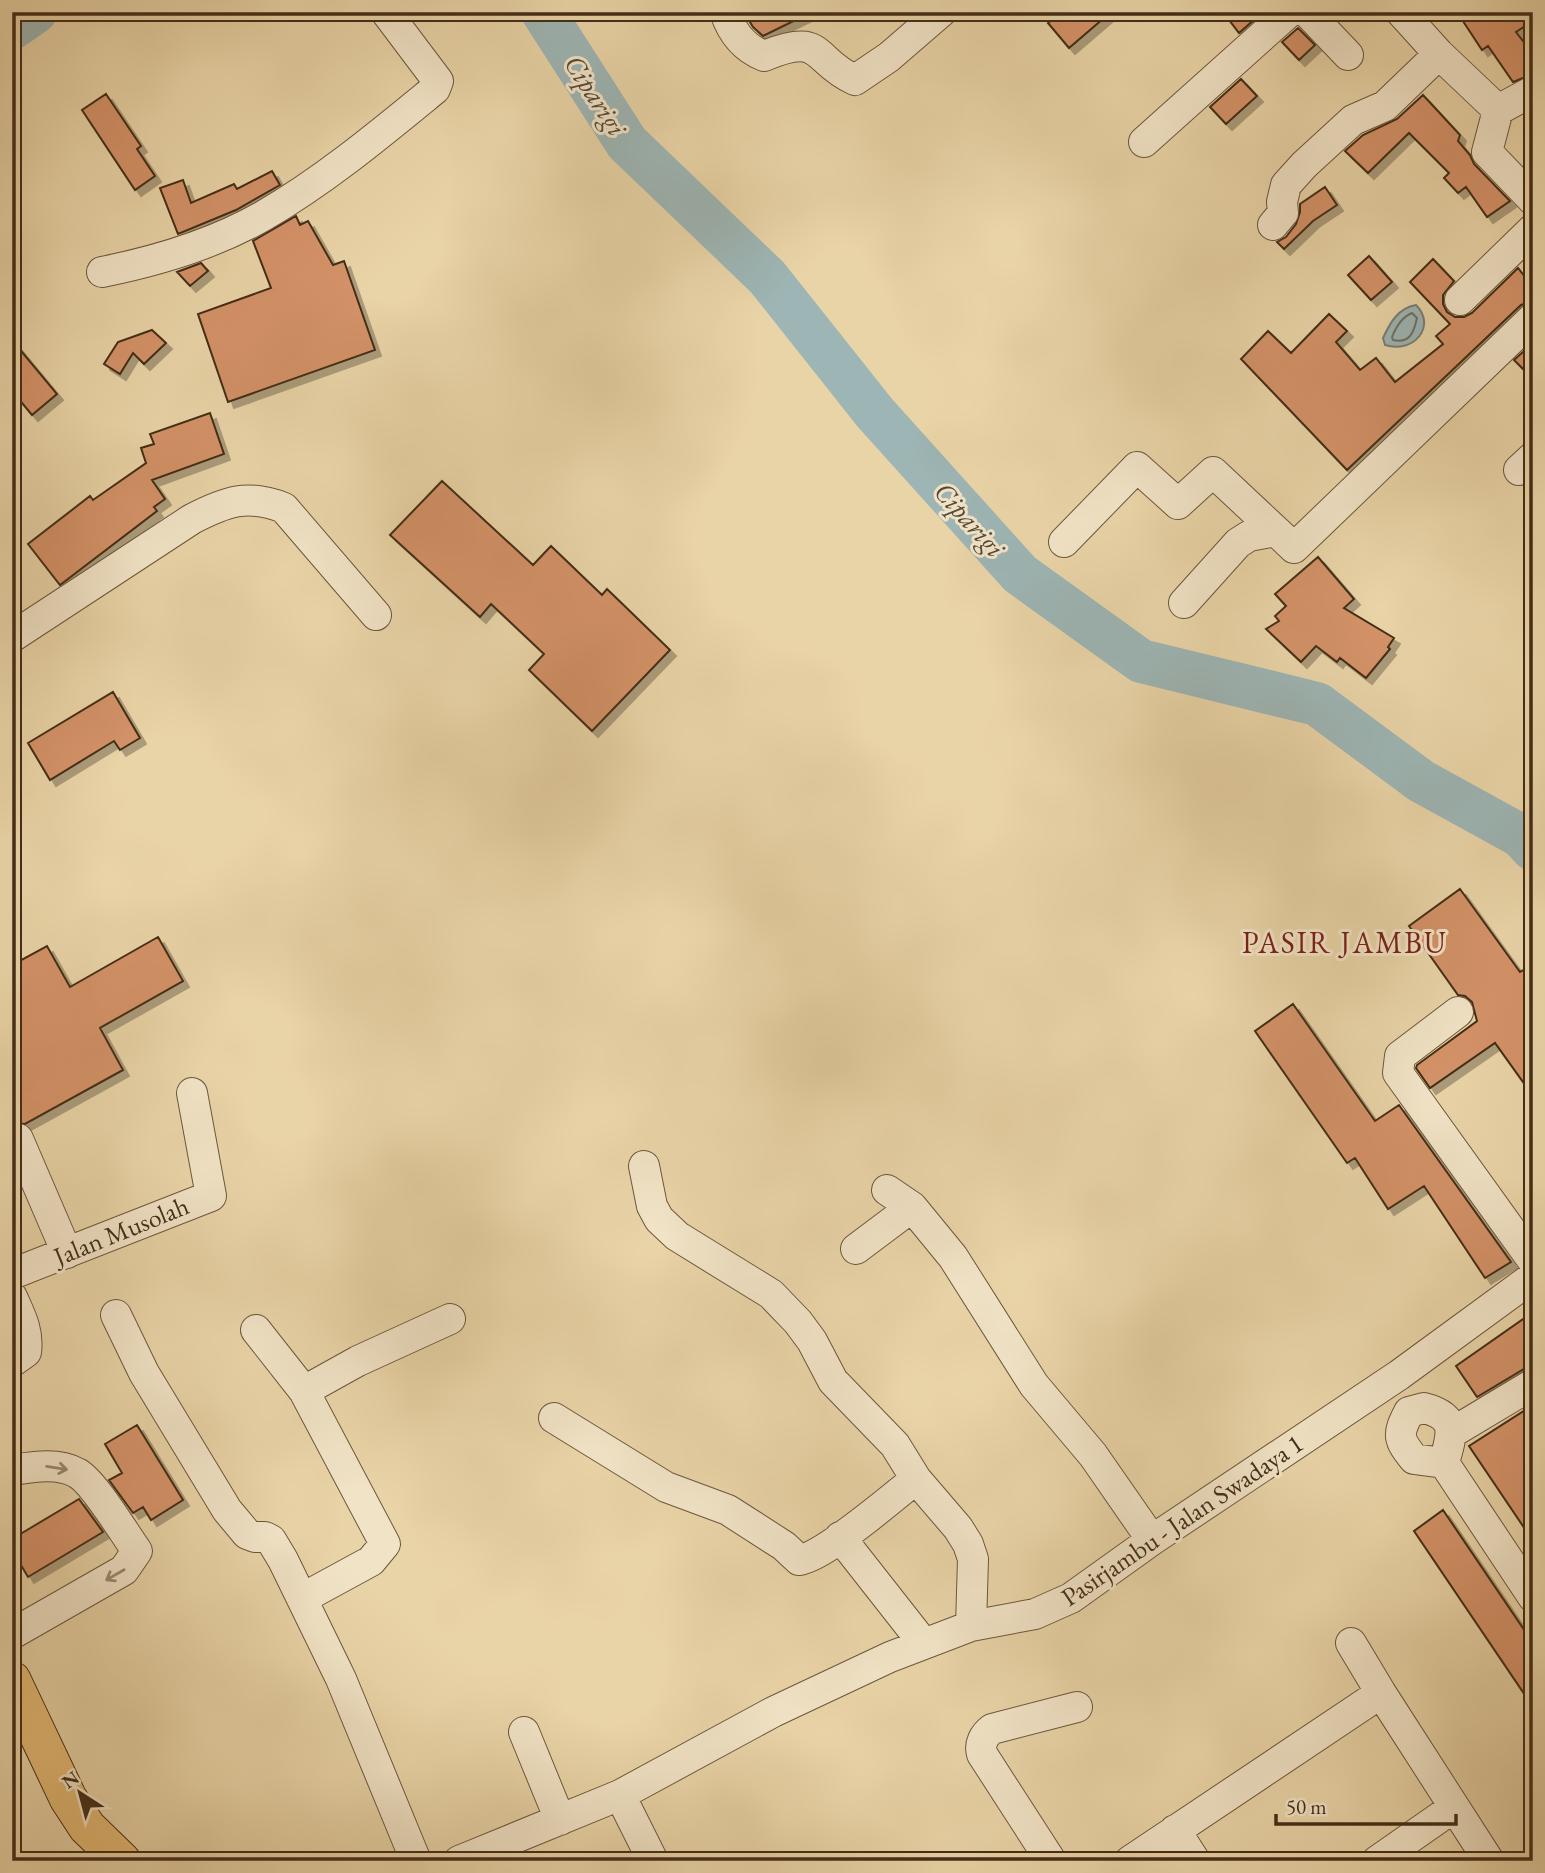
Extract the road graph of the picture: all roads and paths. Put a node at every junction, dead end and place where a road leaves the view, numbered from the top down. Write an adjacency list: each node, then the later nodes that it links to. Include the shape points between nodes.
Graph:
1 (386, 12): 15 (street, via 438,81 435,89 356,155 263,216 152,262)
2 (725, 12): 3 (street, via 750,50 764,56 806,46 855,80)
3 (940, 12)
4 (1289, 12): 11 (street)
5 (1307, 12): 8 (street)
6 (1401, 12): 7 (street)
7 (1438, 54): 10 (street); 13 (street, via 1385,106 1353,120 1304,165 1286,185 1283,213)
8 (1348, 55)
9 (1533, 91): 10 (street)
10 (1498, 110): 12 (street, via 1486,152)
11 (1144, 142)
12 (1533, 200)
13 (1273, 225)
14 (1533, 229): 16 (street)
15 (102, 272)
16 (1460, 300)
17 (1533, 318): 18 (street, via 1294,548)
18 (1276, 531): 19 (street, via 1213,472 1178,504 1137,467); 20 (street, via 1249,536 1238,544)
19 (1064, 542)
20 (1184, 603)
21 (376, 615): 22 (street, via 284,508 248,500 224,503 192,519)
22 (12, 637)
23 (1458, 1012): 31 (street, via 1400,1056 1398,1073)
24 (192, 1093): 30 (street, Jalan Musolah, via 211,1196)
25 (18, 1139): 30 (street)
26 (644, 1167): 45 (street, via 659,1219 677,1236 771,1294 812,1341 833,1381 895,1445)
27 (887, 1191): 28 (street)
28 (912, 1208): 29 (street); 47 (street, via 953,1257 1034,1385 1093,1455)
29 (856, 1249)
30 (67, 1252): 32 (street, Jalan Musolah)
31 (1533, 1261)
32 (12, 1275)
33 (1533, 1277): 47 (street, Pasirjambu - Jalan Swadaya 1, via 1399,1375)
34 (12, 1297): 38 (street, via 28,1341 26,1352)
35 (116, 1315): 49 (street, via 144,1373 227,1510 247,1534 271,1540)
36 (450, 1318): 40 (street)
37 (256, 1330): 40 (street)
38 (12, 1363)
39 (1533, 1384): 42 (street)
40 (304, 1391): 49 (street, via 385,1544 371,1561)
41 (555, 1418): 46 (street, via 666,1486 728,1510 795,1558 808,1558)
42 (1453, 1432): 43 (street); 43 (street, via 1437,1411 1424,1408 1409,1412 1400,1430 1403,1445 1414,1459)
43 (1444, 1462): 48 (street)
44 (12, 1469): 51 (street, one-way to 51, via 38,1466 78,1473 137,1551 124,1570)
45 (916, 1479): 46 (street); 50 (street, via 968,1544 973,1559)
46 (840, 1537): 53 (street)
47 (1152, 1540): 50 (street, Pasirjambu - Jalan Swadaya 1, via 1071,1598 1035,1614)
48 (1533, 1597)
49 (303, 1598): 63 (street)
50 (971, 1626): 53 (street, Pasirjambu - Jalan Swadaya 1)
51 (12, 1634)
52 (1351, 1643): 55 (street)
53 (924, 1644): 58 (street, Pasirjambu - Jalan Swadaya 1, via 773,1712)
54 (12, 1680): 62 (main road, via 68,1798 87,1827)
55 (1381, 1693): 59 (street); 61 (street)
56 (1077, 1707): 66 (street, via 992,1729 981,1747)
57 (524, 1732): 60 (street)
58 (620, 1795): 60 (street, Pasirjambu - Jalan Swadaya 1); 65 (street)
59 (1453, 1808): 69 (street); 70 (street)
60 (560, 1820): 64 (street, Pasirjambu - Jalan Swadaya 1)
61 (1175, 1830): 67 (street); 68 (street)
62 (121, 1861)
63 (416, 1861)
64 (459, 1861)
65 (653, 1861)
66 (1051, 1861)
67 (1130, 1861)
68 (1195, 1861)
69 (1377, 1861)
70 (1489, 1861)

